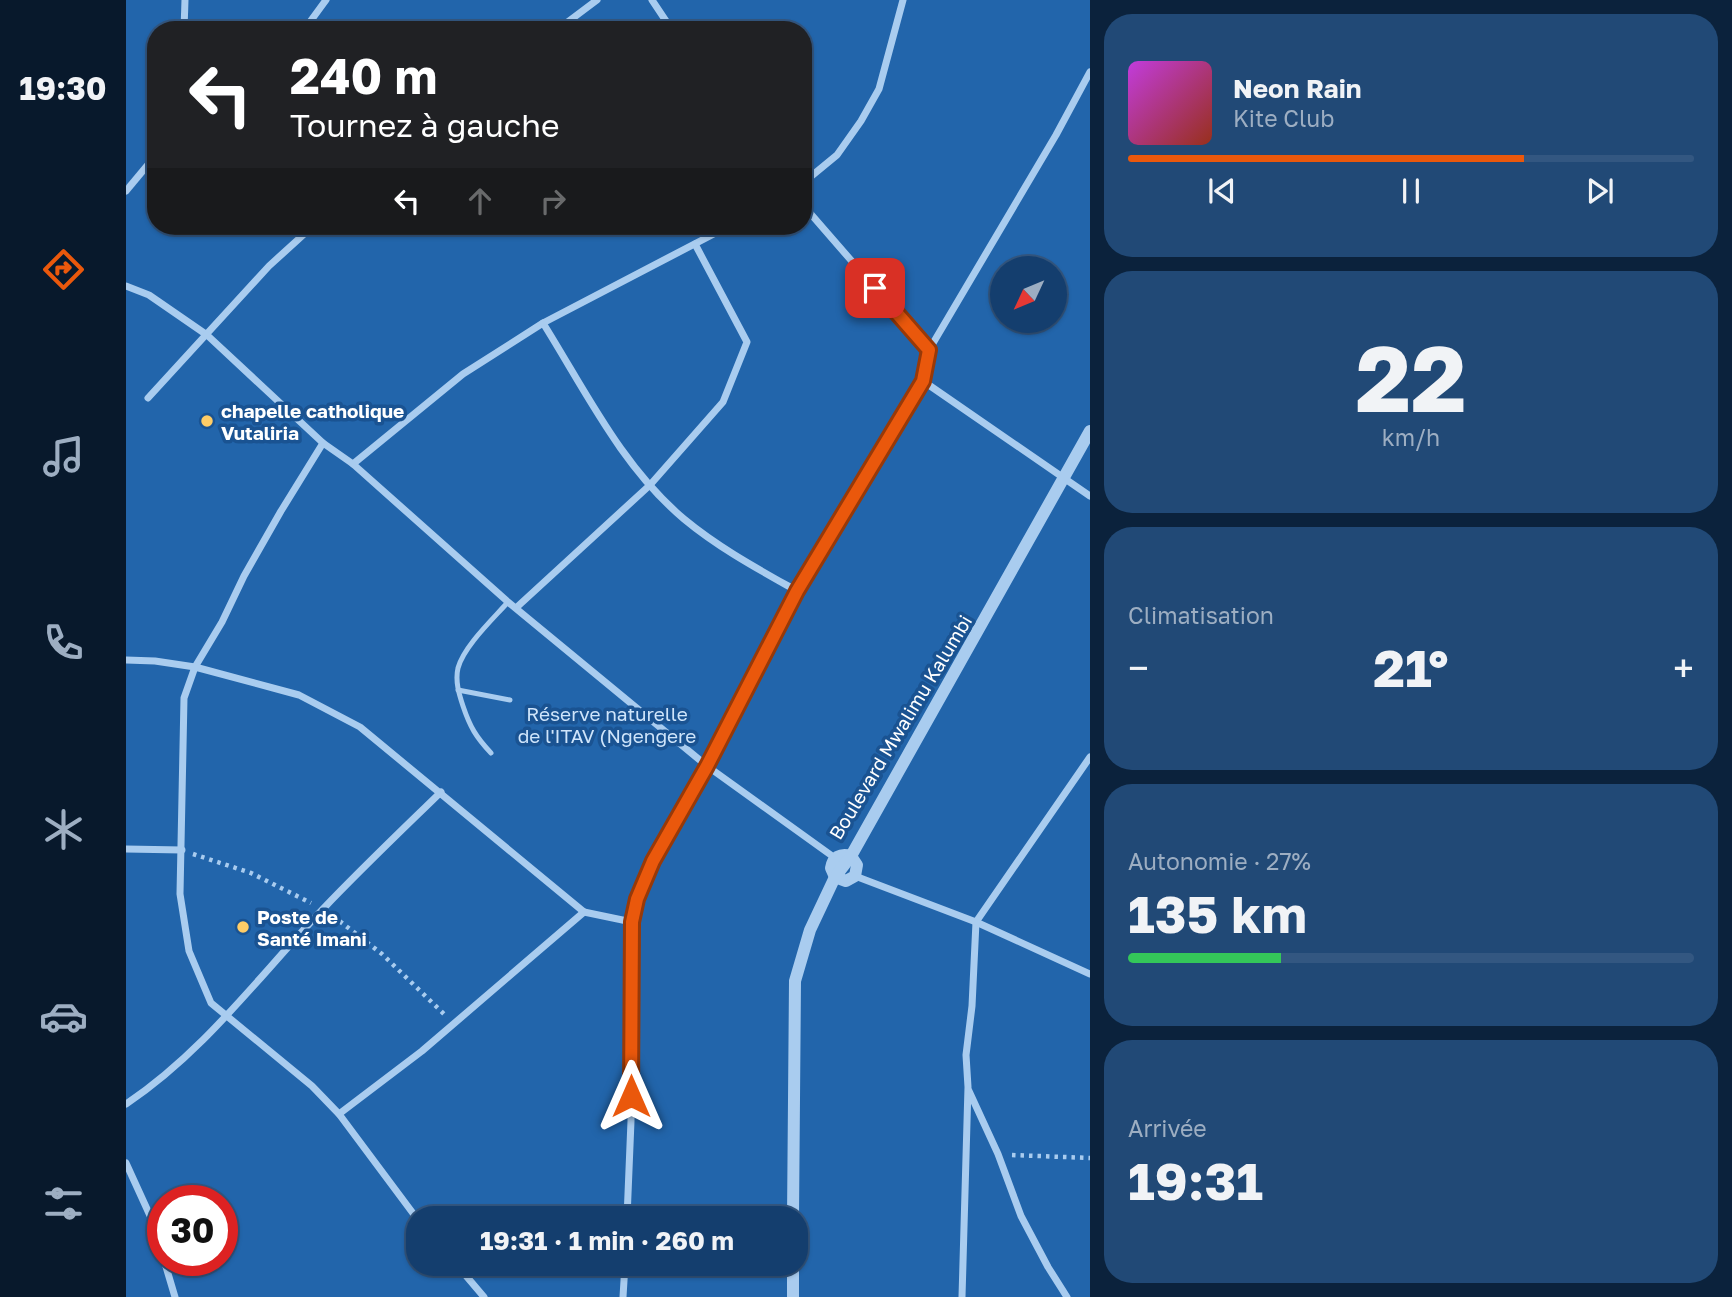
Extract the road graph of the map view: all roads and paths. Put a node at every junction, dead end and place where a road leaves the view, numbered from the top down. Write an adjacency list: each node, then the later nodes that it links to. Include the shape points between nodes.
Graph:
1 (186, 0): 6 (street)
2 (326, 0): 7 (street)
3 (597, 0): 8 (street)
4 (652, 0): 9 (street)
5 (903, 0): 12 (street, via 879,89 837,155)
6 (185, 21)
7 (311, 21)
8 (569, 21)
9 (666, 21)
10 (1090, 72): 21 (street)
11 (147, 166): 13 (street)
12 (812, 176)
13 (126, 191)
14 (812, 215): 21 (street)
15 (303, 235): 20 (street)
16 (712, 235): 17 (street)
17 (695, 244): 19 (street); 28 (street, via 747,342 723,402)
18 (126, 286): 20 (street, via 149,295)
19 (543, 323): 26 (street, via 463,374); 28 (street, via 618,444)
20 (207, 335): 23 (street); 25 (street)
21 (929, 350): 22 (street)
22 (923, 381): 27 (street); 30 (street)
23 (148, 398)
24 (1090, 431): 27 (street, Boulevard Mwalimu Kalumbi)
25 (323, 443): 26 (street); 34 (street)
26 (353, 464): 31 (street)
27 (1064, 480): 29 (street); 43 (street, Boulevard Mwalimu Kalumbi)
28 (650, 485): 30 (street, via 722,547); 32 (street)
29 (1090, 496)
30 (797, 591): 39 (street)
31 (508, 602): 32 (street); 35 (lane, via 464,655 458,669)
32 (517, 607): 39 (street)
33 (126, 660): 34 (street)
34 (195, 667): 40 (street, via 299,695 360,727); 42 (street, via 184,698)
35 (458, 690): 36 (lane); 37 (lane, via 476,737)
36 (510, 699)
37 (491, 753)
38 (1090, 757): 49 (street)
39 (707, 766): 44 (street); 48 (street, via 653,861)
40 (440, 792): 47 (street); 51 (street, via 323,908)
41 (126, 849): 42 (street)
42 (182, 850): 51 (street, via 180,894 189,951 211,1003)
43 (851, 856): 44 (street, Boulevard Mwalimu Kalumbi); 45 (street, via 857,865); 46 (street)
44 (835, 858): 46 (street, Boulevard Mwalimu Kalumbi, via 831,867)
45 (855, 876): 46 (street, via 846,881); 49 (street)
46 (835, 877): 60 (street, Boulevard Mwalimu Kalumbi, via 810,930 795,981)
47 (584, 912): 48 (street); 54 (street, via 422,1051)
48 (632, 922): 59 (street)
49 (975, 922): 50 (street); 52 (street)
50 (1090, 974)
51 (228, 1015): 53 (street, via 194,1051); 54 (street)
52 (968, 1087): 55 (street); 70 (street)
53 (126, 1104)
54 (339, 1114): 58 (street)
55 (998, 1154): 56 (path); 71 (street, via 1021,1216)
56 (1090, 1158)
57 (126, 1163): 61 (street)
58 (408, 1206)
59 (627, 1206)
60 (793, 1206)
61 (147, 1209)
62 (169, 1276): 66 (street)
63 (466, 1276): 67 (street)
64 (624, 1276): 68 (street)
65 (793, 1276): 69 (street)
66 (175, 1297)
67 (484, 1297)
68 (623, 1297)
69 (793, 1297)
70 (962, 1297)
71 (1067, 1297)

